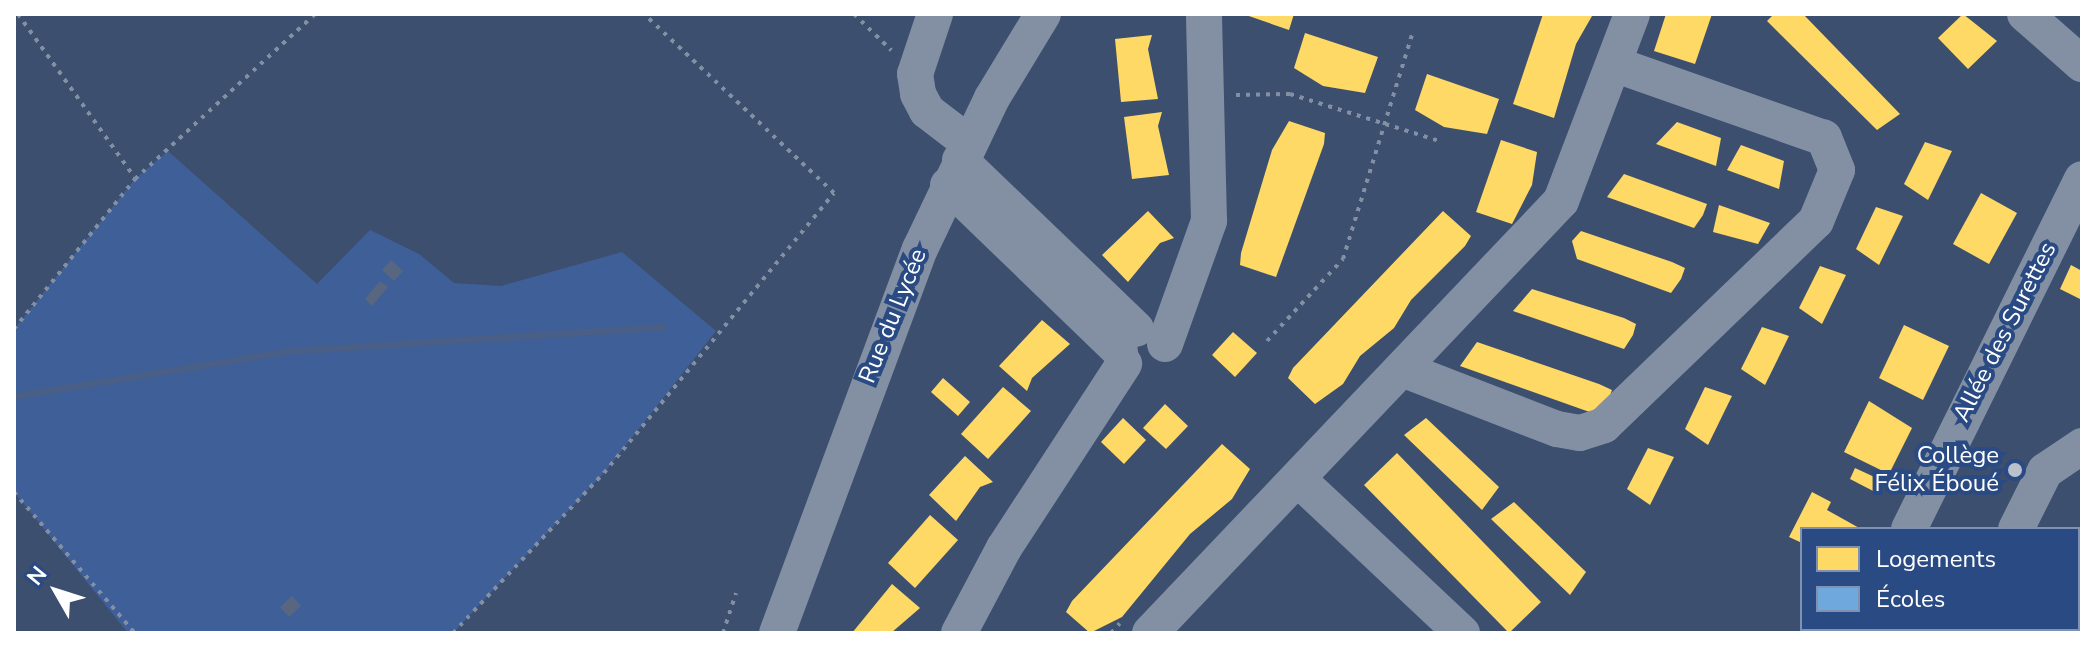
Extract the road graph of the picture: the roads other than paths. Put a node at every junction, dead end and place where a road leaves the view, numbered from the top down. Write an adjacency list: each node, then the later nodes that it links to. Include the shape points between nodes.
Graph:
1 (935, 14): 8 (street, via 915,74 927,111)
2 (1043, 14): 8 (street, Rue du Lycée)
3 (1204, 14): 10 (street, via 1209,221 1182,302)
4 (1632, 14): 6 (street)
5 (2025, 14): 7 (street)
6 (1614, 64): 11 (street, via 1561,201); 11 (street, via 1824,138 1837,170 1816,221 1604,425 1580,433 1557,429)
7 (2082, 64)
8 (959, 163): 10 (street); 16 (street, Rue du Lycée, via 890,317)
9 (2082, 179): 14 (street, Allée des Surettes)
10 (1134, 354): 17 (street, via 1004,548)
11 (1402, 369): 13 (street)
12 (2082, 446): 15 (street, via 2045,471)
13 (1298, 479): 18 (street); 19 (street)
14 (1910, 527)
15 (2017, 527)
16 (777, 633)
17 (959, 633)
18 (1150, 633)
19 (1462, 633)

